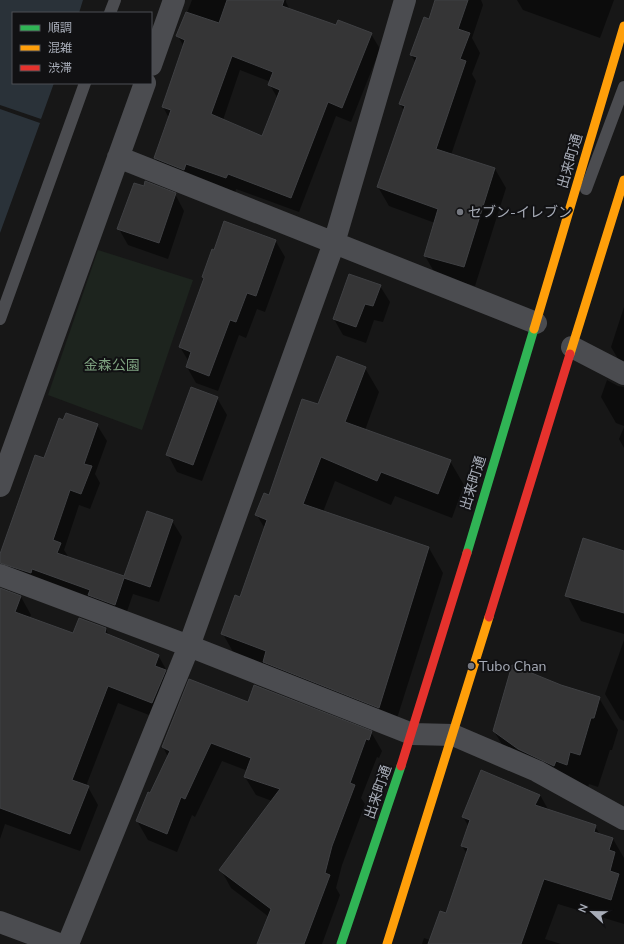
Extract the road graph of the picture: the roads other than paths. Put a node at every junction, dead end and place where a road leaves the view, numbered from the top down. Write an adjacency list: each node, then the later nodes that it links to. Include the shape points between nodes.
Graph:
1 (115, 0): 4 (lane)
2 (174, 0): 6 (street)
3 (405, 0): 12 (street)
4 (110, 12)
5 (624, 26): 14 (main road, 出来町通)
6 (152, 62)
7 (85, 84): 13 (lane)
8 (145, 84): 10 (street)
9 (624, 87): 14 (lane)
10 (118, 157): 12 (street); 17 (street)
11 (624, 180): 15 (main road)
12 (334, 243): 14 (street); 19 (street)
13 (0, 319)
14 (536, 323): 20 (main road, 出来町通)
15 (572, 347): 16 (street); 21 (main road)
16 (624, 374)
17 (0, 486)
18 (0, 574): 19 (street)
19 (189, 646): 20 (street); 25 (street)
20 (412, 734): 21 (street); 26 (main road, 出来町通)
21 (453, 735): 22 (street, via 537,771); 27 (main road)
22 (624, 819)
23 (0, 922): 24 (street)
24 (59, 944)
25 (68, 944)
26 (341, 944)
27 (387, 944)

